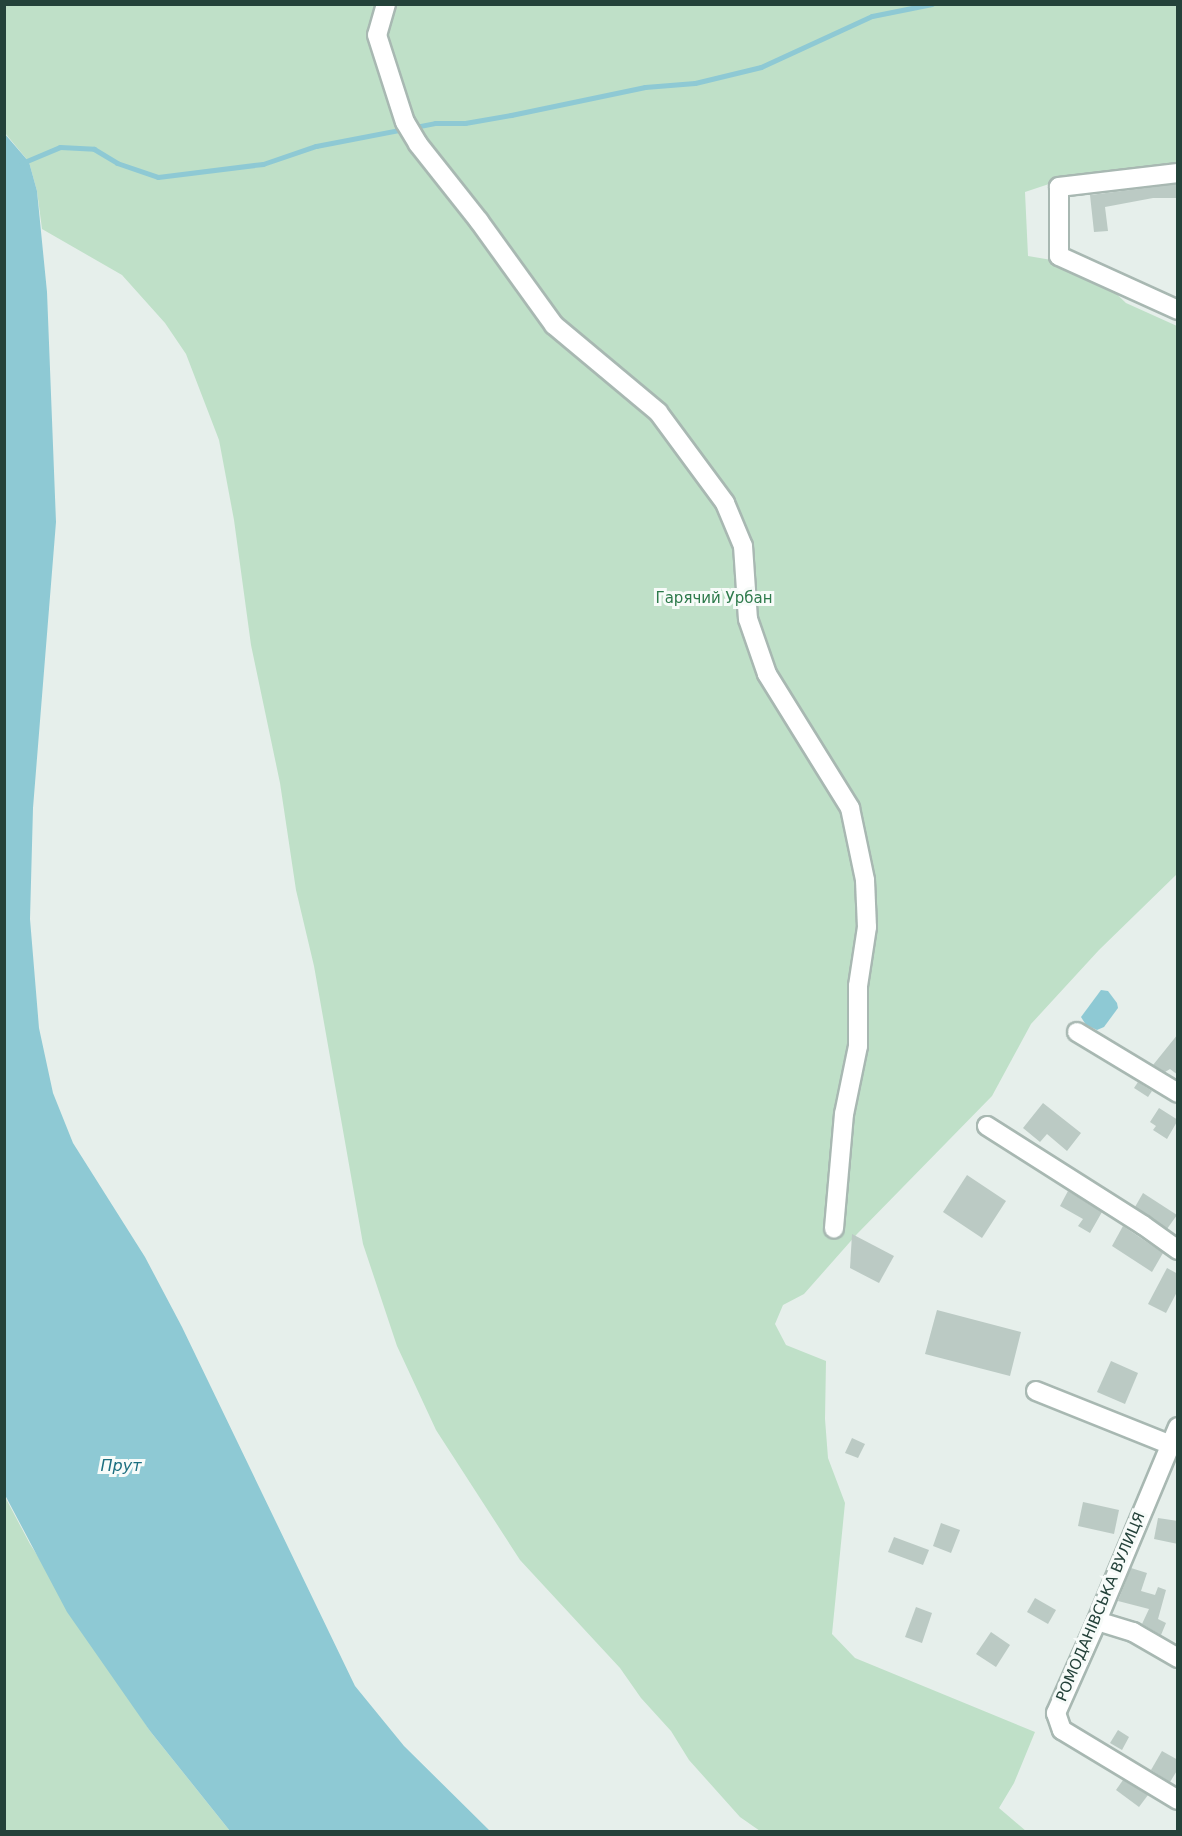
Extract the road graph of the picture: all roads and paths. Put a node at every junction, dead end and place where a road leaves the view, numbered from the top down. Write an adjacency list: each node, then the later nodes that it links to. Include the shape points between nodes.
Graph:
1 (386, 4): 7 (street, via 377,35 405,122 418,144 554,325 658,412 726,503 742,546 748,619 767,674 850,808 865,880 867,927 858,986 858,1046 844,1114)
2 (1178, 173): 3 (street, via 1059,188 1059,256)
3 (1178, 310)
4 (1077, 1032): 5 (street)
5 (1178, 1093)
6 (987, 1126): 8 (street)
7 (834, 1229)
8 (1178, 1250)
9 (1035, 1391): 11 (street)
10 (1178, 1427): 11 (street, РОМОДАНІВСЬКА ВУЛИЦЯ)
11 (1171, 1445): 12 (street, РОМОДАНІВСЬКА ВУЛИЦЯ)
12 (1097, 1621): 13 (street, via 1133,1632); 14 (street, РОМОДАНІВСЬКА ВУЛИЦЯ, via 1056,1713 1062,1730)
13 (1178, 1658)
14 (1178, 1800)

